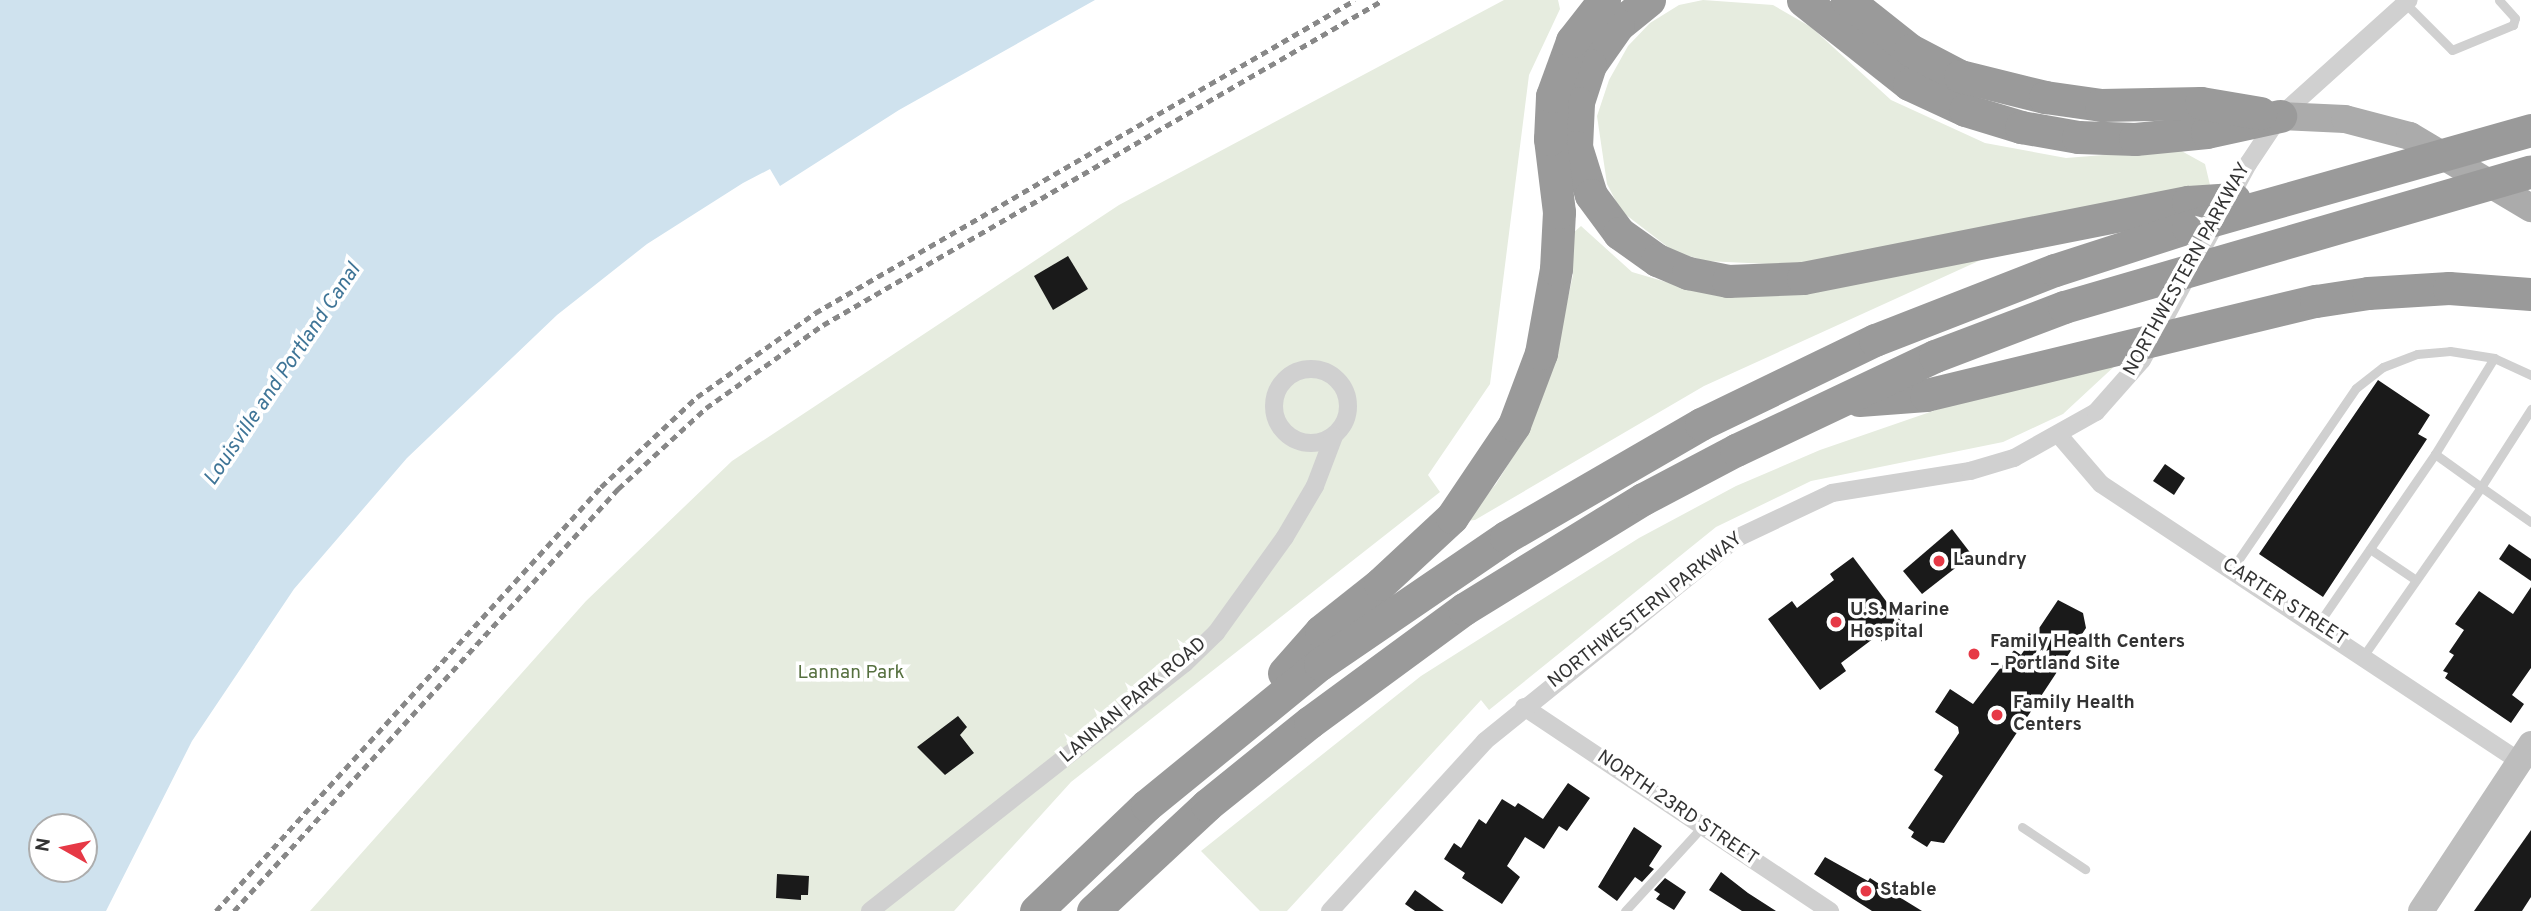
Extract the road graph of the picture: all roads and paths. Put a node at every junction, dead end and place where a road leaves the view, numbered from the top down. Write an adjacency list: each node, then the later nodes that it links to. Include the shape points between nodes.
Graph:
1 (1604, 0): 28 (highway, via 1572,41 1554,85 1550,128 1559,232 1554,287 1541,353 1514,425 1452,517 1408,560 1321,631)
2 (1649, 0): 10 (highway, via 1618,25 1590,65 1578,103 1576,146 1586,183 1604,216 1629,243 1670,267 1728,281 1803,278 2188,202)
3 (1803, 0): 7 (highway, via 1909,84 1965,110 2021,127 2078,137 2135,139 2190,134)
4 (1847, 0): 7 (highway, via 1910,50 1961,76 2045,97 2101,105 2200,103)
5 (2499, 0): 6 (lane, via 2515,18 2513,25 2452,50)
6 (2407, 2): 7 (street, NORTHWESTERN PARKWAY)
7 (2280, 116): 11 (main road, via 2345,119 2410,136); 17 (street, NORTHWESTERN PARKWAY, via 2248,164 2142,360 2096,412)
8 (2531, 130): 10 (highway)
9 (2531, 171): 15 (highway, via 2116,291 1935,356)
10 (2300, 195): 28 (highway, via 2112,251 1875,340 1667,442 1539,516 1410,599)
11 (2531, 208)
12 (2531, 294): 15 (highway, via 2449,288 2368,293 1926,395)
13 (2494, 358): 14 (lane); 19 (lane); 23 (lane, via 2450,351 2417,354 2383,367 2356,388)
14 (2531, 375)
15 (1839, 402): 35 (highway, via 1643,499 1464,609 1258,763)
16 (2531, 409): 20 (lane)
17 (2058, 434): 23 (street, CARTER STREET, via 2102,484); 27 (street, NORTHWESTERN PARKWAY, via 2014,458 1970,471 1832,493 1769,519 1737,538)
18 (1334, 436): 18 (street, LANNAN PARK ROAD, via 1311,444 1288,436 1275,415 1278,390 1285,380 1306,369 1318,369 1339,381 1349,403 1343,427); 33 (street, LANNAN PARK ROAD, via 1315,486 1285,537 1216,633 1185,663)
19 (2435, 454): 20 (lane); 22 (lane)
20 (2480, 487): 21 (lane); 24 (lane)
21 (2531, 522)
22 (2370, 549): 24 (lane); 25 (lane)
23 (2232, 569): 25 (street, CARTER STREET)
24 (2416, 580): 26 (lane)
25 (2318, 624): 26 (street, CARTER STREET)
26 (2364, 655): 29 (street, CARTER STREET)
27 (1524, 707): 30 (street, NORTH 23RD STREET); 36 (street, NORTHWESTERN PARKWAY, via 1485,741)
28 (1231, 734): 34 (highway, via 1128,822)
29 (2525, 752): 39 (street)
30 (1703, 826): 37 (lane); 38 (street, NORTH 23RD STREET)
31 (2022, 827): 32 (lane)
32 (2085, 869)
33 (870, 911)
34 (1036, 911)
35 (1093, 911)
36 (1330, 911)
37 (1625, 911)
38 (1830, 911)
39 (2420, 911)

